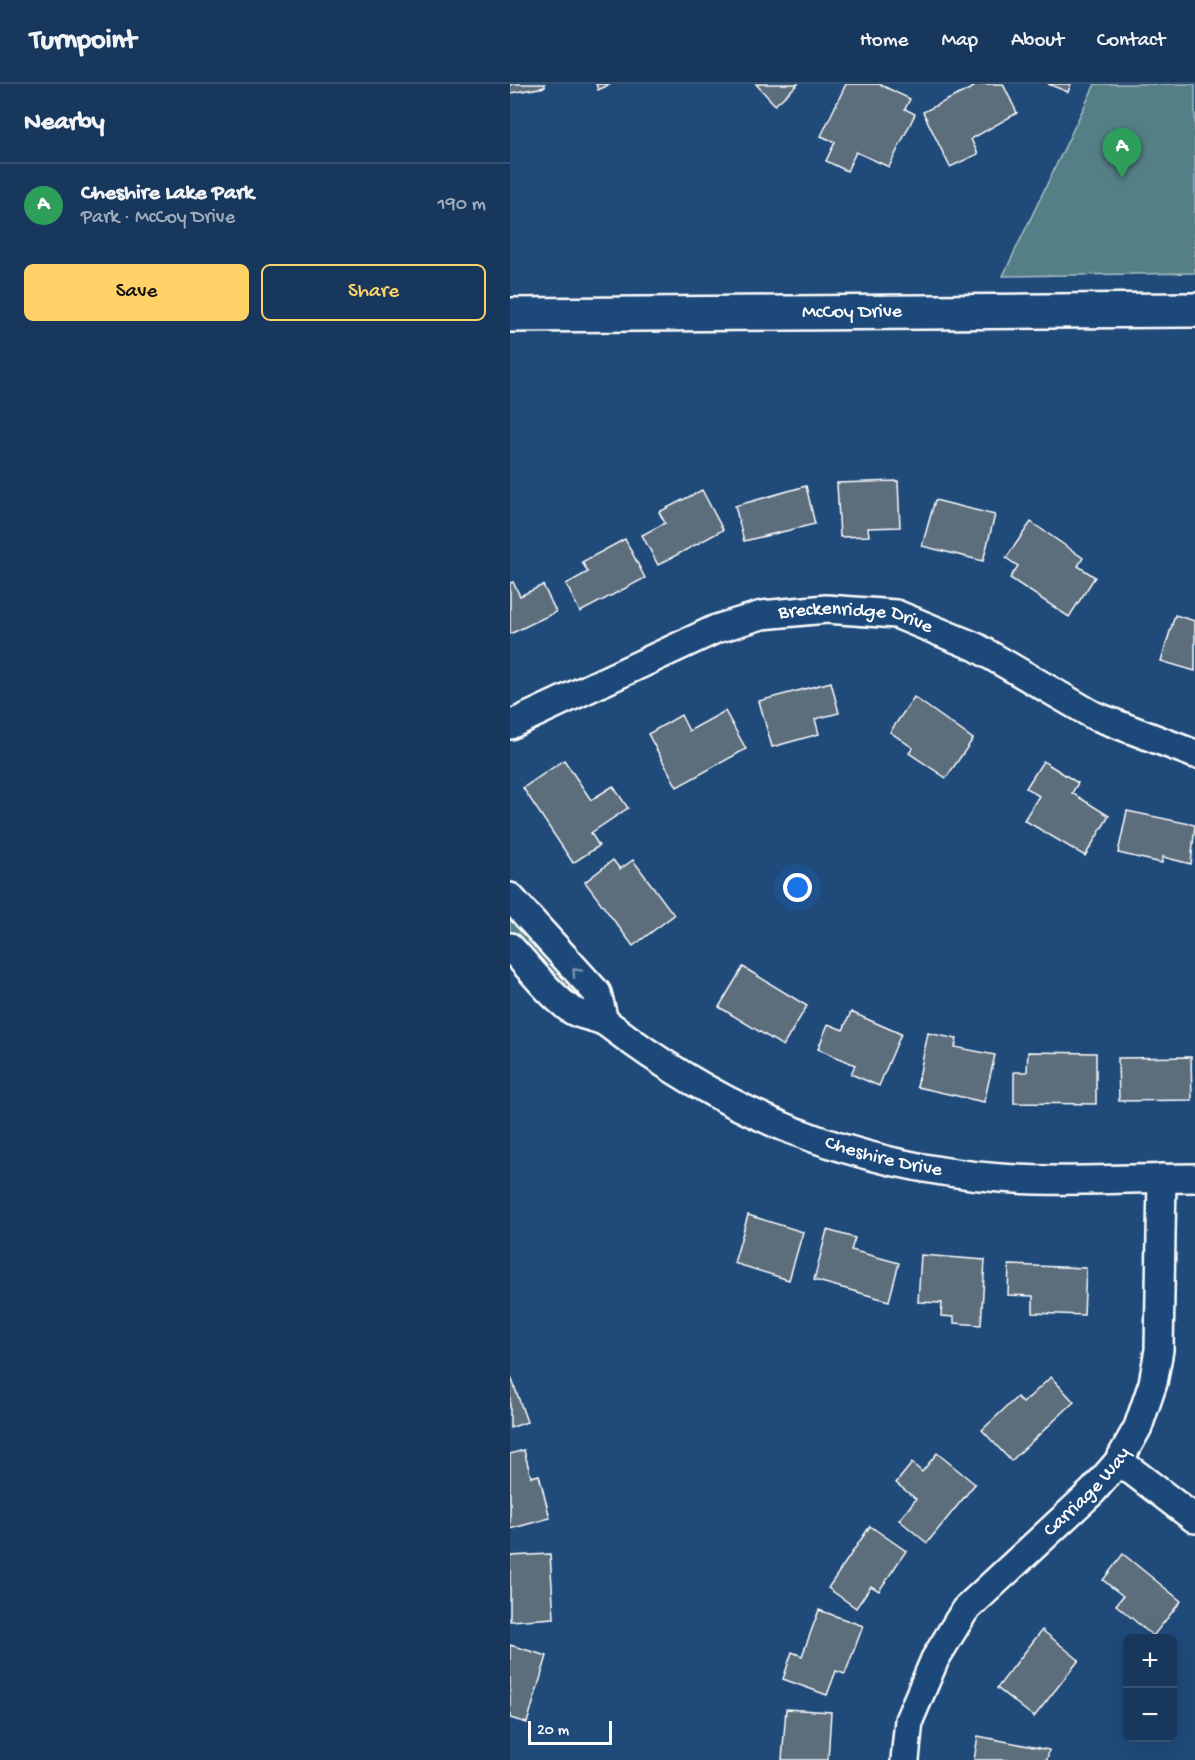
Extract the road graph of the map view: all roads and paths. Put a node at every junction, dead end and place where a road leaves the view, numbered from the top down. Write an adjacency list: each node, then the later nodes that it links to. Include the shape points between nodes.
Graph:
1 (1195, 310): 2 (street, McCoy Drive)
2 (510, 315)
3 (510, 724): 4 (street, Breckenridge Drive, via 716,629 762,615 826,609 896,614 975,647 1093,715)
4 (1195, 754)
5 (510, 897): 7 (street, one-way to 5, via 597,993)
6 (510, 947): 7 (street, Cheshire Drive, via 571,1010)
7 (604, 1021): 8 (street, Cheshire Drive, via 723,1100 784,1128 884,1162 1001,1178)
8 (1162, 1178): 9 (street, Cheshire Drive); 10 (street, Carriage Way, via 1159,1350 1138,1427)
9 (1195, 1178)
10 (1119, 1461): 11 (street); 12 (street, Carriage Way, via 1093,1491 965,1610 934,1659 909,1720)
11 (1195, 1519)
12 (904, 1760)

